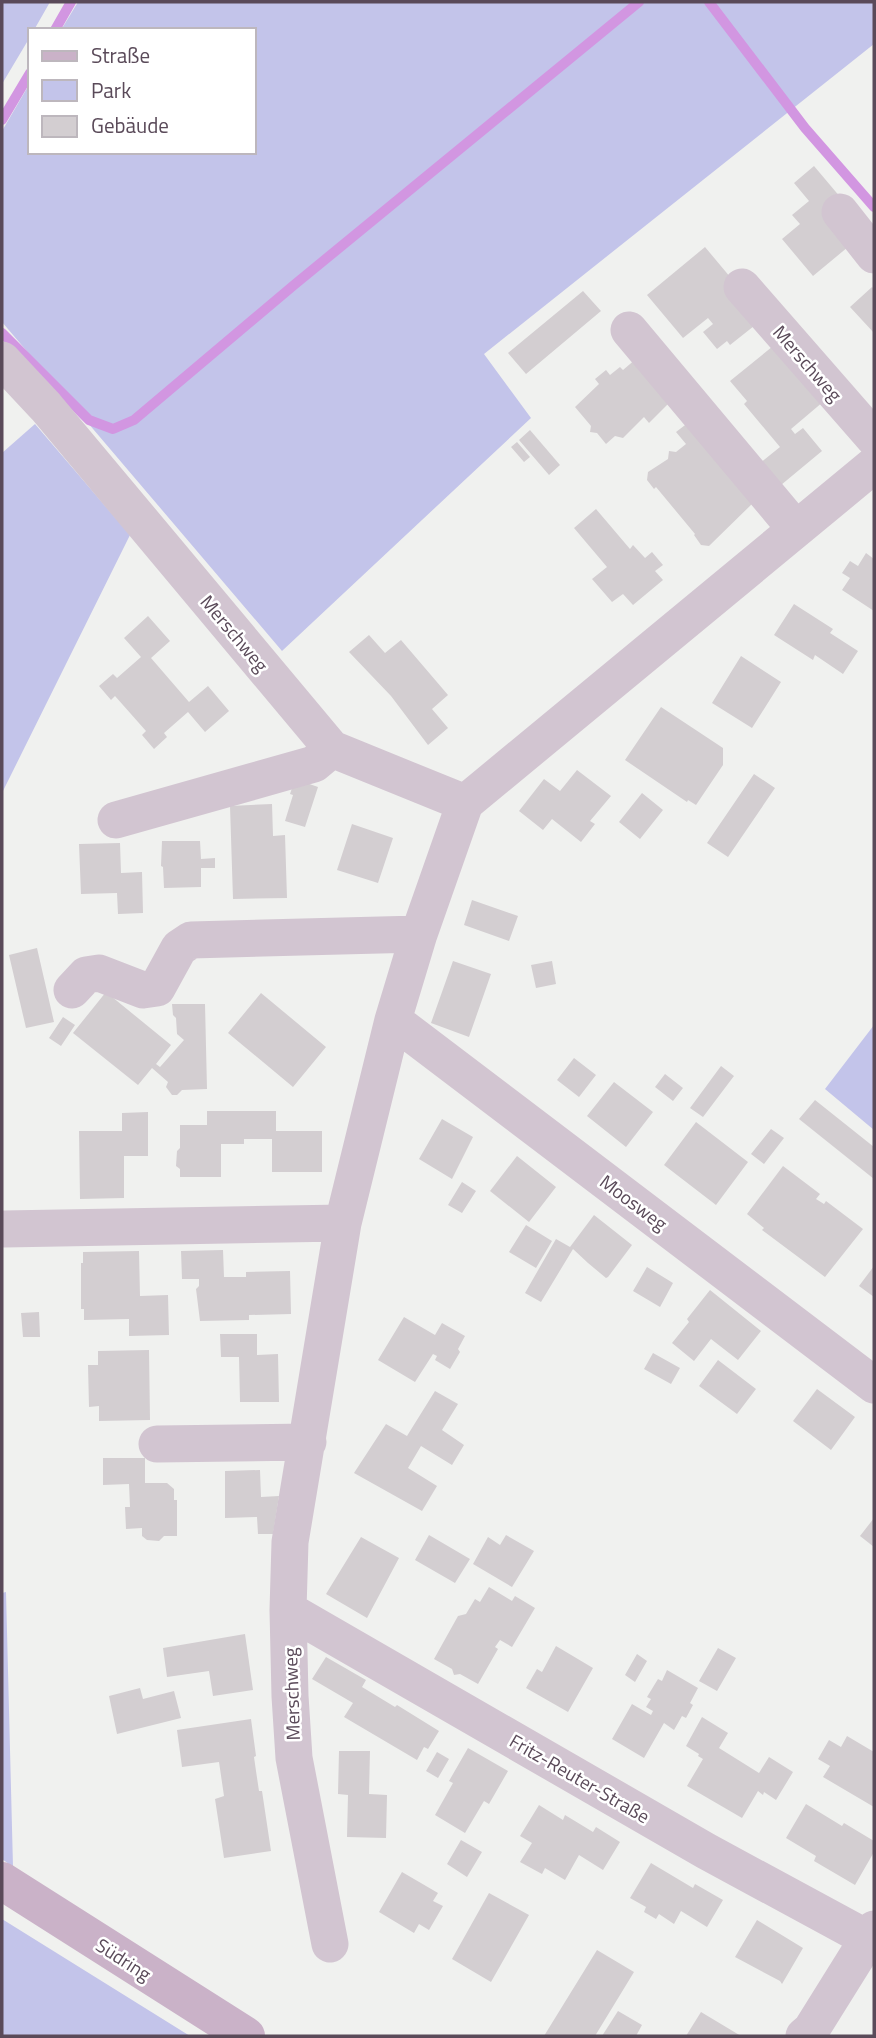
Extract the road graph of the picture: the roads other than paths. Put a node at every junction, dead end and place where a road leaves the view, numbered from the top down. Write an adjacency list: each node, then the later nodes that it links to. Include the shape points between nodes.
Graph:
1 (840, 212): 2 (street)
2 (874, 255)
3 (741, 287): 6 (street, Merschweg)
4 (629, 330): 8 (street)
5 (2, 360): 9 (street, Merschweg)
6 (874, 438)
7 (874, 465): 8 (street)
8 (795, 528): 10 (street)
9 (332, 750): 10 (street, Merschweg); 11 (street, via 314,764)
10 (465, 803): 12 (street, Merschweg)
11 (116, 820)
12 (419, 934): 13 (street, via 191,940 179,948 157,988 143,990 99,973 86,975); 14 (street, Merschweg)
13 (72, 990)
14 (393, 1020): 15 (street, Merschweg); 17 (street, Moosweg)
15 (343, 1223): 16 (street); 18 (street, Merschweg)
16 (4, 1229)
17 (874, 1385)
18 (308, 1443): 19 (street); 20 (street, Merschweg, via 290,1542)
19 (157, 1444)
20 (288, 1610): 22 (street, Fritz-Reuter-Straße, via 694,1844); 23 (street, Merschweg, via 294,1758)
21 (2, 1881): 24 (main road, Südring)
22 (872, 1937): 25 (street)
23 (330, 1944)
24 (246, 2036)
25 (804, 2036)

